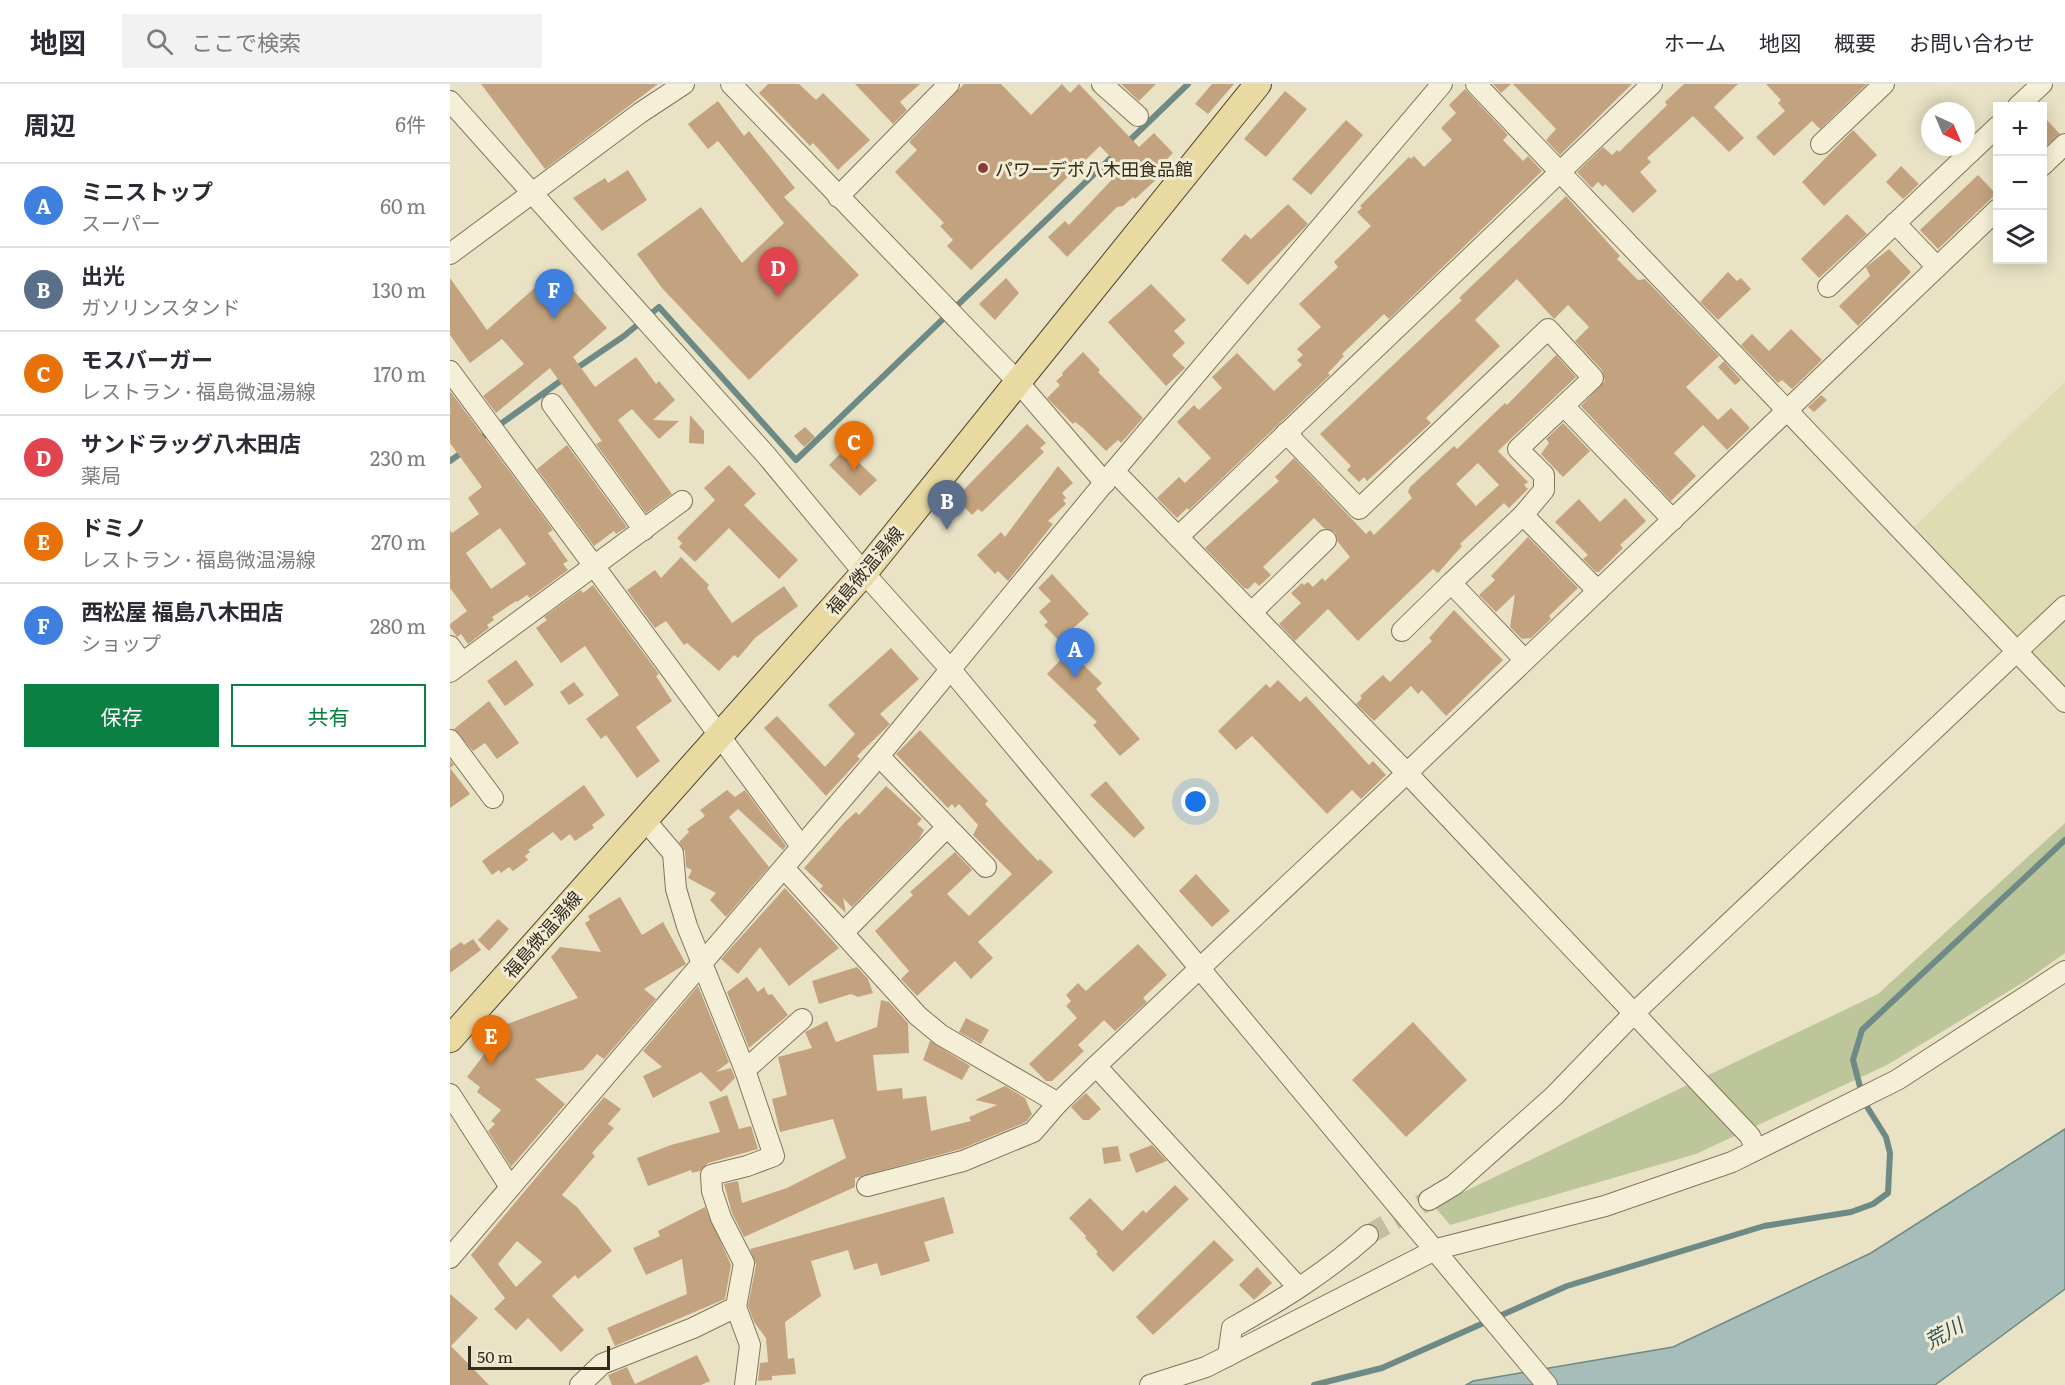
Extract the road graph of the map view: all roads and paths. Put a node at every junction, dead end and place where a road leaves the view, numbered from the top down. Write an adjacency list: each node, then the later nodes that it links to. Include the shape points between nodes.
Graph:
1 (684, 84): 19 (street)
2 (731, 84): 20 (street)
3 (949, 84): 20 (street)
4 (1102, 84): 13 (street)
5 (1258, 84): 27 (main road, 福島微温湯線)
6 (1442, 84): 32 (street)
7 (1476, 84): 18 (street)
8 (1652, 84): 18 (street)
9 (1884, 84): 15 (street)
10 (2042, 84): 12 (street)
11 (450, 101): 19 (street)
12 (2022, 102)
13 (1138, 116)
14 (1993, 131): 22 (street)
15 (1821, 144)
16 (2065, 144): 17 (street)
17 (2047, 162)
18 (1559, 172): 30 (street); 31 (street)
19 (532, 194): 23 (street); 40 (street, via 766,455)
20 (838, 197): 27 (street)
21 (1997, 210): 24 (street)
22 (1895, 223): 24 (street); 25 (street)
23 (450, 254)
24 (1937, 267): 30 (street)
25 (1828, 287)
26 (450, 372): 39 (street)
27 (1017, 382): 32 (street); 40 (main road, 福島微温湯線)
28 (552, 404): 36 (street)
29 (1564, 406): 31 (street, via 1593,378 1548,329 1359,508); 34 (street, via 1518,449 1544,475 1544,490); 35 (street)
30 (1786, 411): 35 (street); 47 (street)
31 (1286, 433): 37 (street)
32 (1109, 477): 37 (street); 50 (street)
33 (682, 501): 36 (street)
34 (1523, 515): 41 (street); 42 (street)
35 (1673, 520): 42 (street)
36 (644, 530): 39 (street)
37 (1178, 537): 44 (street)
38 (1326, 540): 44 (street)
39 (594, 566): 49 (street); 52 (street)
40 (864, 573): 50 (street); 52 (main road, 福島微温湯線)
41 (1451, 584): 45 (street); 48 (street)
42 (1598, 591): 48 (street)
43 (2065, 606): 47 (street)
44 (1252, 612): 55 (street)
45 (1402, 631)
46 (450, 646): 49 (street)
47 (2017, 652): 51 (street); 66 (street)
48 (1524, 659): 55 (street)
49 (456, 667)
50 (951, 670): 54 (street); 64 (street)
51 (2065, 702)
52 (719, 736): 57 (main road, 福島微温湯線); 59 (street)
53 (450, 740): 56 (street)
54 (879, 756): 58 (street); 59 (street)
55 (1407, 773): 64 (street); 66 (street)
56 (493, 798)
57 (644, 819): 63 (street, via 673,854 678,896); 68 (main road, 福島微温湯線)
58 (947, 827): 60 (street); 62 (street)
59 (801, 846): 61 (street)
60 (986, 867)
61 (784, 868): 62 (street); 63 (street)
62 (843, 933): 72 (street, via 918,1016 942,1035)
63 (702, 964): 70 (street); 75 (street)
64 (1199, 967): 69 (street); 78 (street)
65 (2065, 971): 73 (street, via 1897,1080)
66 (1633, 1014): 73 (street, via 1750,1136); 76 (street, via 1554,1096 1454,1185)
67 (802, 1019): 70 (street)
68 (450, 1039)
69 (1095, 1066): 72 (street); 80 (street)
70 (745, 1070): 81 (street, via 774,1156 711,1174 721,1218 744,1263)
71 (450, 1094): 75 (street)
72 (1058, 1103): 74 (street, via 1033,1132 963,1161)
73 (1756, 1150): 78 (street, via 1605,1206)
74 (867, 1186)
75 (510, 1187): 79 (street)
76 (1429, 1200)
77 (1368, 1235): 80 (street, via 1333,1266)
78 (1439, 1252): 82 (street); 86 (street)
79 (450, 1258)
80 (1298, 1287): 82 (street, via 1232,1328)
81 (736, 1307): 83 (street, via 602,1364); 84 (street, via 750,1345)
82 (1228, 1356): 85 (street)
83 (580, 1385)
84 (745, 1385)
85 (1150, 1385)
86 (1547, 1385)

